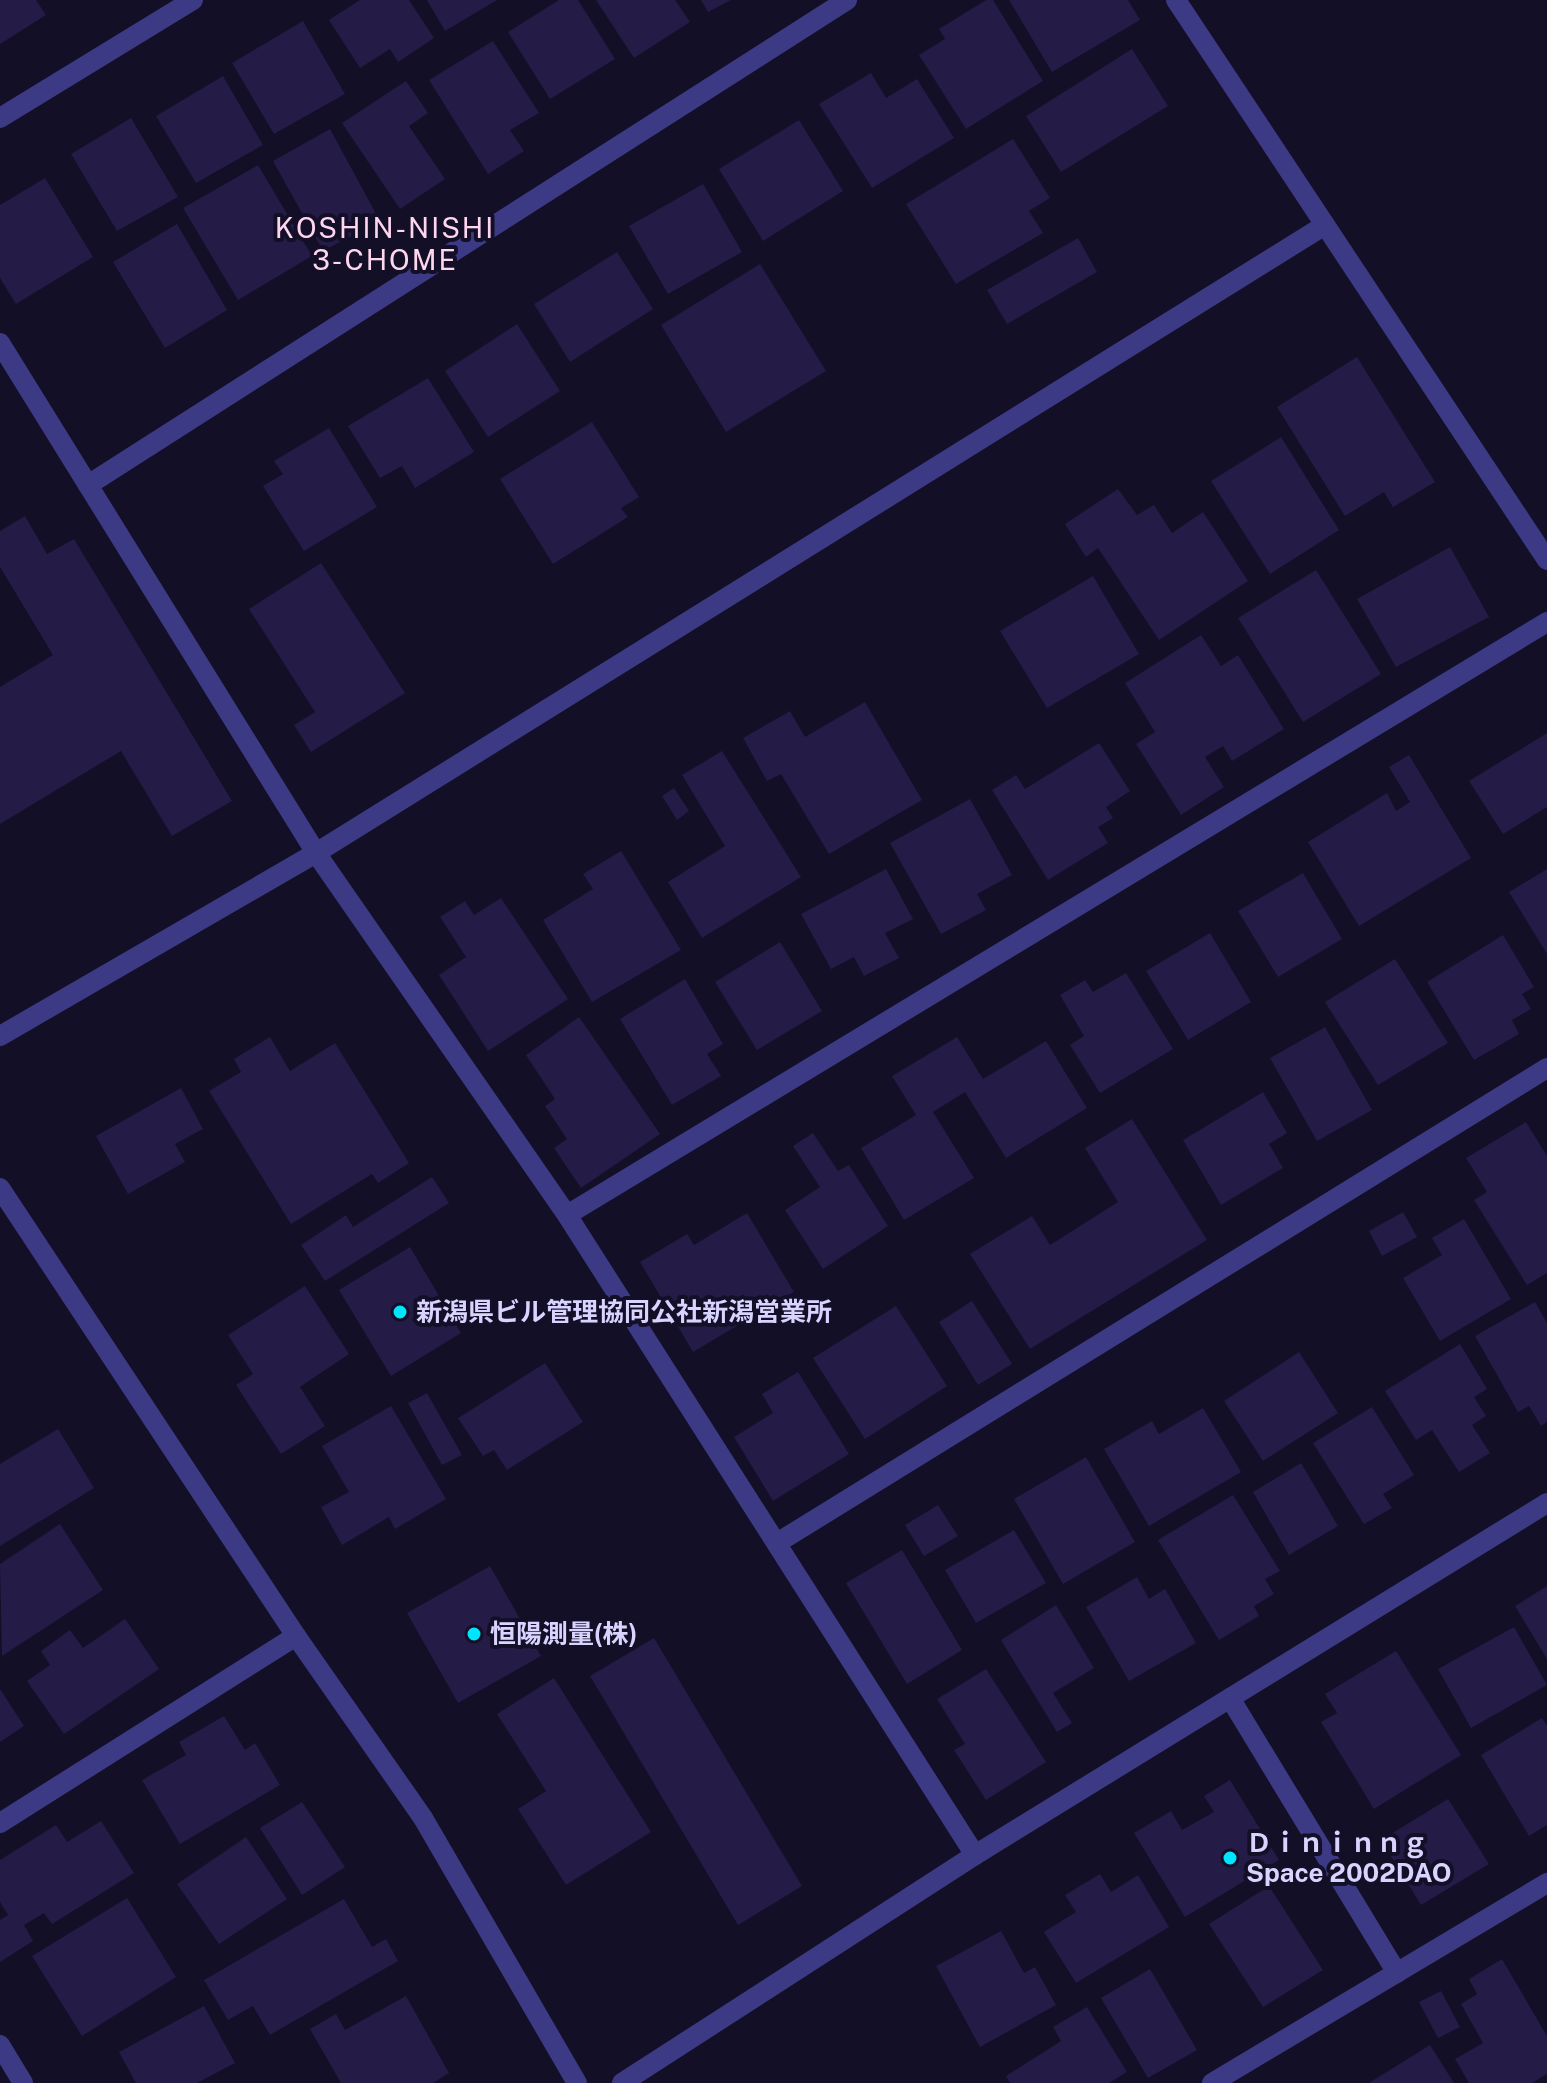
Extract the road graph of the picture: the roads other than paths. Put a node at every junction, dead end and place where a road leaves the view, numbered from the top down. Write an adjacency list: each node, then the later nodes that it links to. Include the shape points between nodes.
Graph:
1 (193, 0): 4 (street)
2 (847, 0): 7 (street)
3 (1176, 0): 5 (street)
4 (0, 118)
5 (1325, 225): 8 (street); 10 (street)
6 (0, 343): 7 (street)
7 (88, 485): 10 (street)
8 (1547, 560)
9 (1547, 622): 14 (street)
10 (316, 853): 11 (street); 14 (street)
11 (0, 1036)
12 (1547, 1068): 16 (street)
13 (0, 1188): 17 (street)
14 (567, 1215): 16 (street)
15 (1547, 1503): 18 (street)
16 (777, 1543): 20 (street)
17 (296, 1636): 19 (street); 25 (street, via 423,1818)
18 (1230, 1698): 20 (street); 22 (street)
19 (0, 1823)
20 (975, 1855): 26 (street)
21 (1547, 1883): 22 (street)
22 (1397, 1973): 27 (street)
23 (0, 2045): 24 (street)
24 (23, 2083)
25 (577, 2083)
26 (622, 2083)
27 (1212, 2083)

